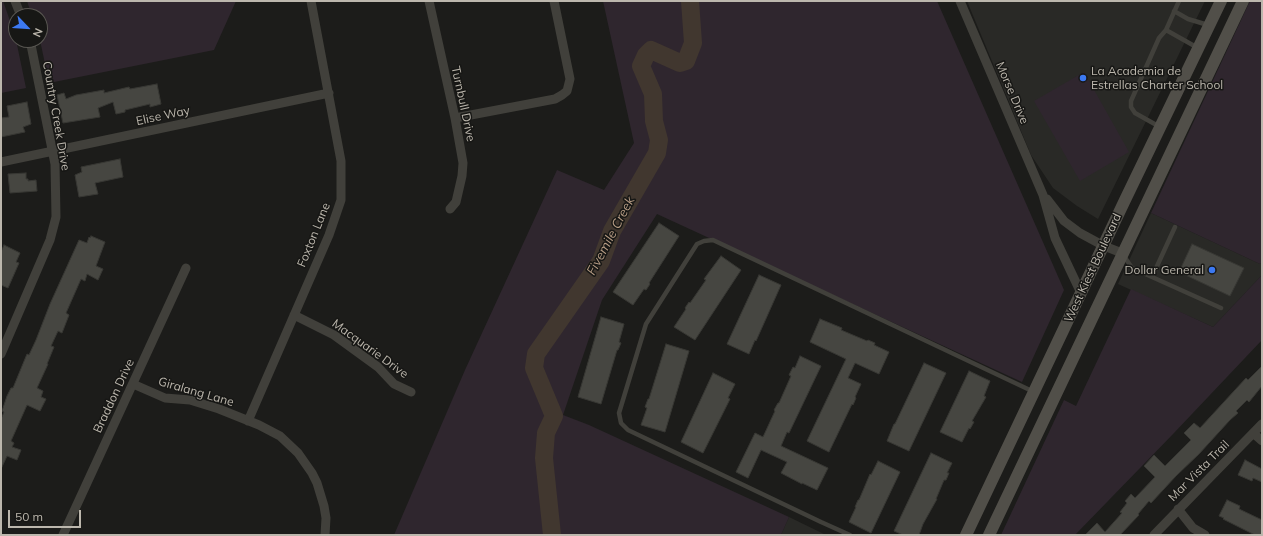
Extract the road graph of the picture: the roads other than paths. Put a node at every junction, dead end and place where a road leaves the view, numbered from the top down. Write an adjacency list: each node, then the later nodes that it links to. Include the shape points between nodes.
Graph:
1 (311, 1): 13 (street, Foxton Lane)
2 (429, 1): 14 (street, Turnbull Drive)
3 (554, 1): 14 (street, via 570,79 567,91 555,99)
4 (960, 1): 18 (street, Morse Drive)
5 (1179, 1): 8 (lane)
6 (1221, 1): 9 (main road, West Kiest Boulevard)
7 (1243, 1): 22 (main road, West Kiest Boulevard)
8 (1174, 11): 9 (lane); 10 (lane)
9 (1209, 26): 12 (main road, West Kiest Boulevard)
10 (1166, 30): 12 (lane); 15 (lane, via 1159,38 1130,101 1135,113)
11 (32, 48): 16 (street, Country Creek Drive)
12 (1198, 48): 15 (main road, West Kiest Boulevard)
13 (329, 93): 16 (street, Elise Way); 27 (street, Foxton Lane, via 341,161 341,200 329,235)
14 (455, 118): 19 (street, Turnbull Drive, via 463,163 456,202)
15 (1160, 127): 21 (main road, West Kiest Boulevard)
16 (52, 152): 17 (street, Elise Way); 28 (street, Country Creek Drive, via 55,164 56,217 50,240)
17 (1, 162)
18 (1043, 195): 21 (street, Morse Drive, via 1064,221); 25 (street, Morse Drive, via 1055,238)
19 (450, 209)
20 (1175, 227): 24 (lane)
21 (1104, 246): 22 (street, Morse Drive); 25 (main road, West Kiest Boulevard)
22 (1122, 253): 24 (lane, via 1132,268); 41 (main road, West Kiest Boulevard)
23 (186, 268): 29 (street, Braddon Drive)
24 (1152, 277): 26 (lane)
25 (1081, 293): 31 (main road, West Kiest Boulevard)
26 (1221, 308)
27 (294, 315): 30 (street, Macquarie Drive, via 334,335 378,367 394,384); 32 (street, Foxton Lane)
28 (1, 354)
29 (133, 384): 32 (street, Giralang Lane, via 165,398 197,402); 37 (street, Braddon Drive)
30 (411, 392)
31 (1034, 392): 39 (lane, via 713,240 704,240 697,244 646,324 619,413 621,423 628,430); 40 (main road, West Kiest Boulevard)
32 (248, 420): 38 (street, Giralang Lane, via 280,436 306,462 321,494 326,518)
33 (1262, 424): 34 (street, Mar Vista Trail)
34 (1253, 433): 35 (street); 36 (street, Mar Vista Trail)
35 (1262, 441)
36 (1178, 509): 42 (street, Mar Vista Trail); 43 (street, via 1193,528)
37 (63, 535)
38 (325, 535)
39 (850, 535)
40 (966, 535)
41 (989, 535)
42 (1154, 535)
43 (1205, 535)

